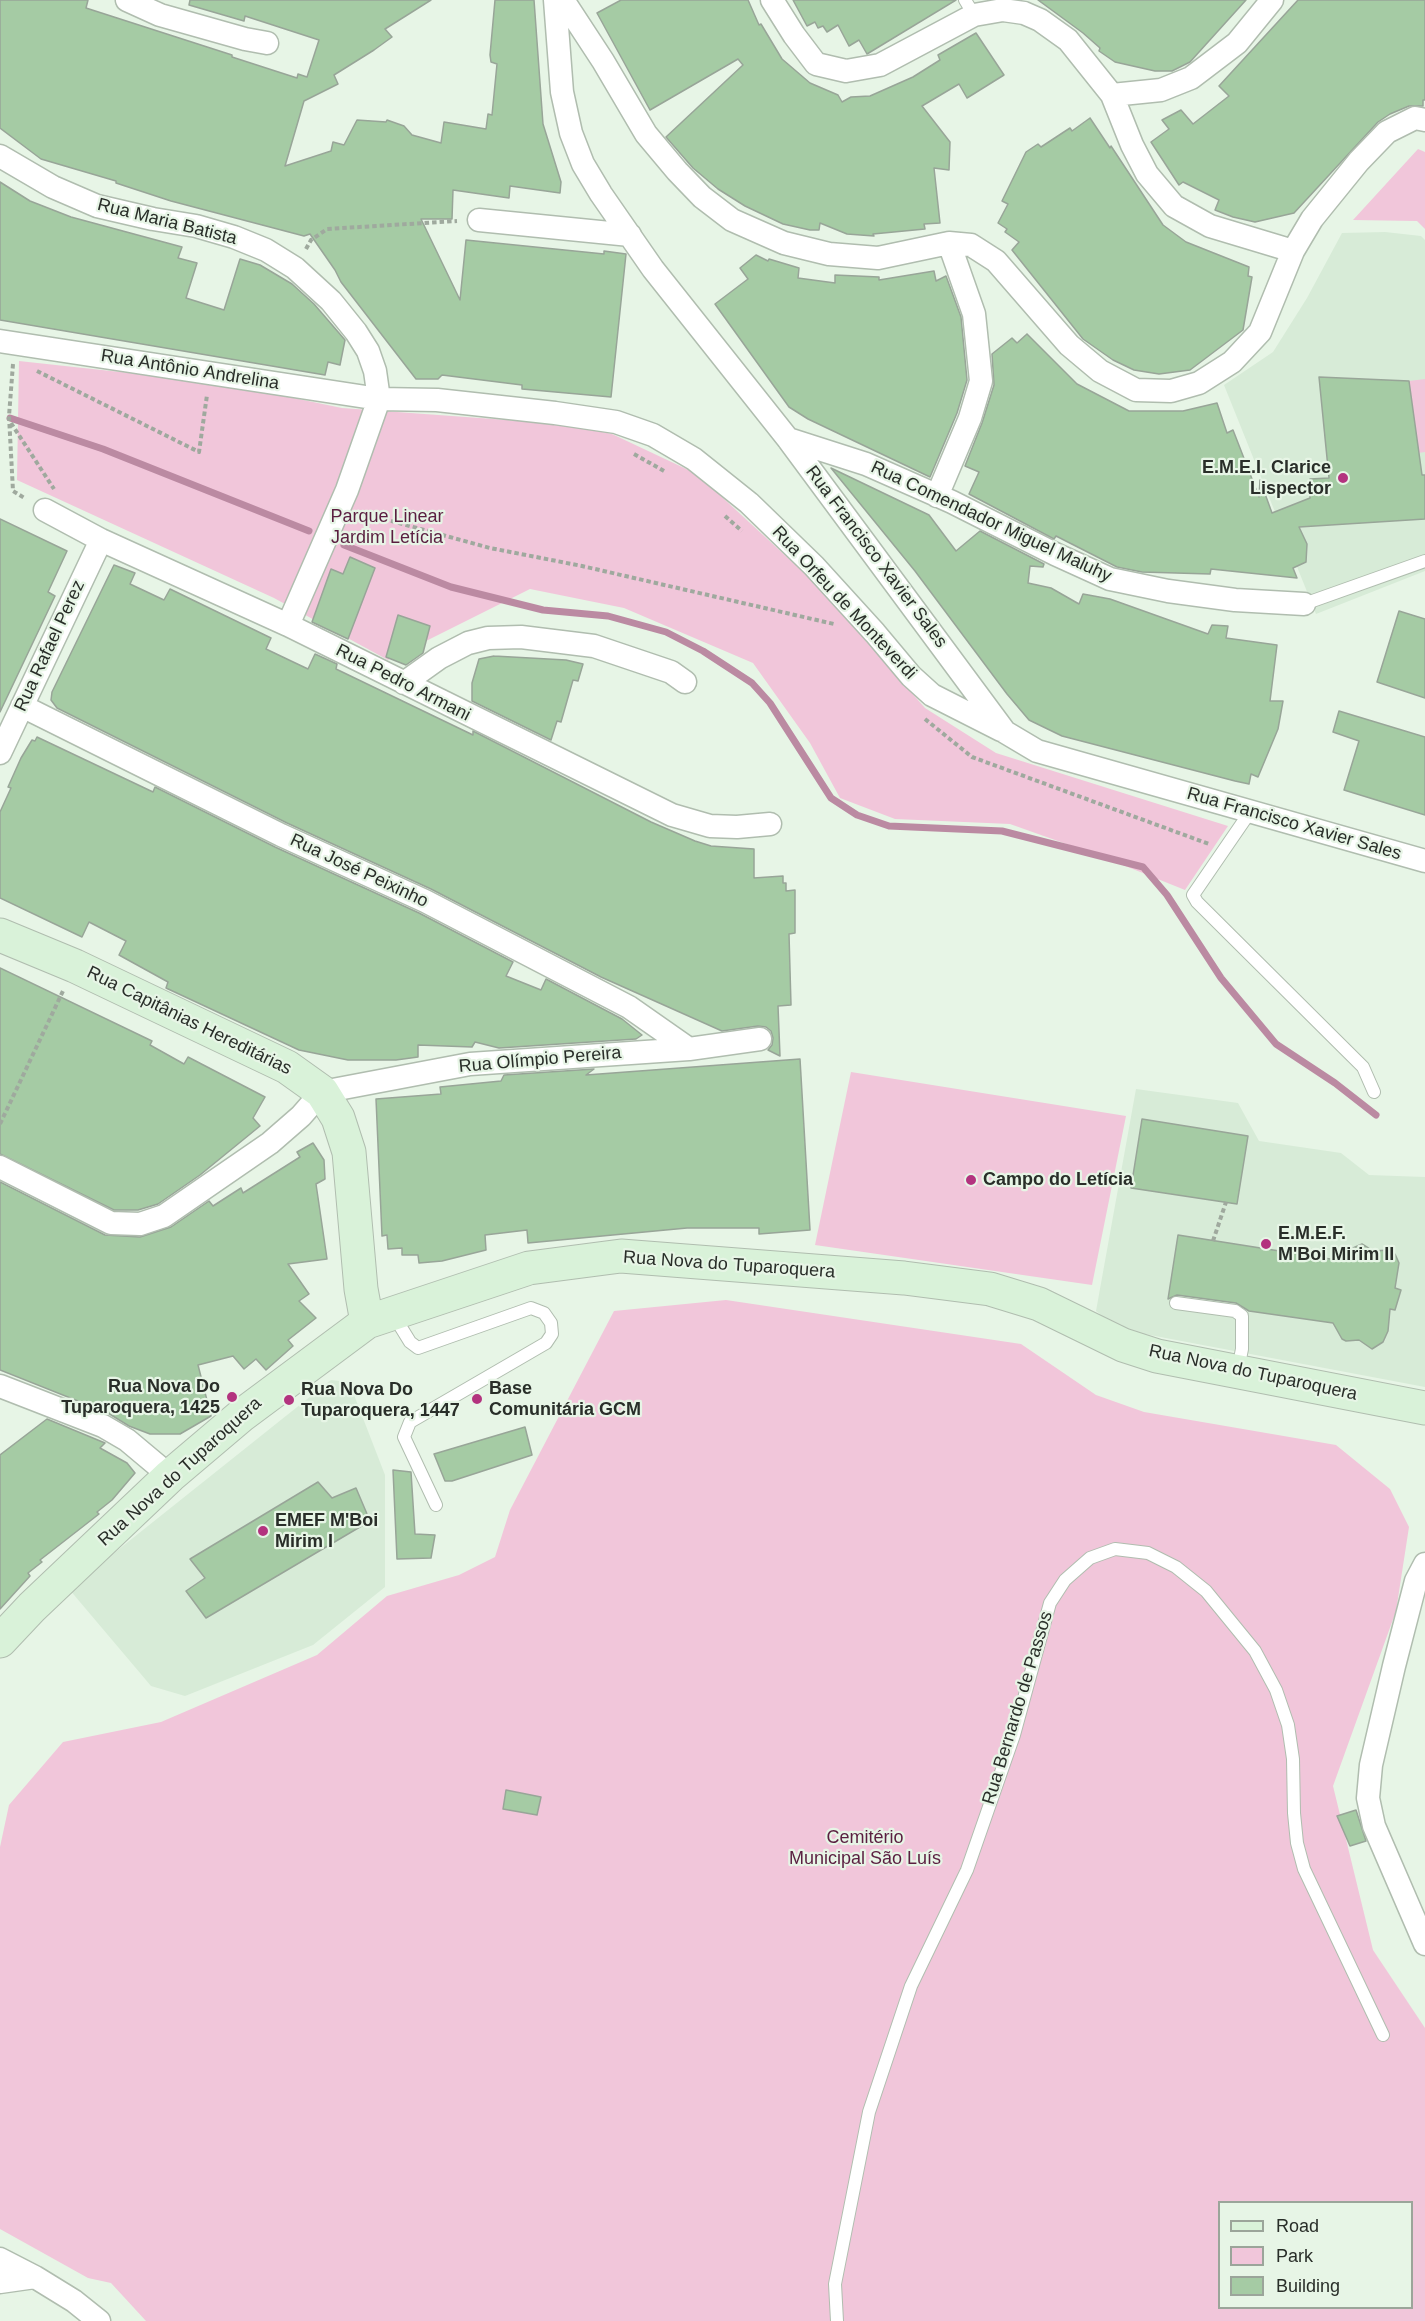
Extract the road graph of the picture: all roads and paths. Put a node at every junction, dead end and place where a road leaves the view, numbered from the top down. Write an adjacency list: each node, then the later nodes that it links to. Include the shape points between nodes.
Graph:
1 (127, 0): 7 (street, via 160,15)
2 (555, 0): 12 (street, Rua Francisco Xavier Sales, via 562,92 571,133 583,164)
3 (562, 0): 13 (street, via 646,134 702,197 732,220 784,243 829,254 878,258)
4 (772, 0): 6 (street, via 816,64 846,71 880,65)
5 (1272, 0): 8 (street, via 1237,44 1191,78 1161,90)
6 (969, 8): 8 (street, via 1024,13 1040,20 1068,40)
7 (267, 43)
8 (1112, 95): 14 (street, via 1147,174 1174,206 1210,226)
9 (1425, 120): 14 (street, via 1415,118 1387,132 1312,219)
10 (0, 156): 15 (street, Rua Maria Batista, via 53,187 97,206 234,237)
11 (479, 220): 12 (street); 15 (path, via 327,230 311,240)
12 (630, 234): 22 (street, Rua Francisco Xavier Sales, via 653,269)
13 (949, 243): 14 (street, via 971,245 996,261 1069,345 1100,371 1136,390 1171,390 1199,383 1232,362 1260,332); 25 (street, via 974,314 981,381)
14 (1293, 251)
15 (295, 268): 20 (street, Rua Maria Batista, via 331,301 356,332 375,370)
16 (0, 340): 19 (street, Rua Antônio Andrelina)
17 (20, 363): 21 (path, via 13,362)
18 (27, 365): 19 (path, via 199,452)
19 (213, 374): 20 (street, Rua Antônio Andrelina)
20 (379, 399): 26 (street, Rua Maria Batista); 41 (street, Rua Orfeu de Monteverdi, via 437,400 555,413 615,422 653,435 694,459 749,503 814,566 932,695)
21 (10, 422): 28 (path, via 62,504); 28 (path, via 13,491)
22 (788, 439): 25 (street, Rua Comendador Miguel Maluhy, via 866,464); 41 (street, Rua Francisco Xavier Sales)
23 (628, 451): 24 (path)
24 (670, 473)
25 (937, 496): 32 (street, Rua Comendador Miguel Maluhy, via 1110,579 1235,600)
26 (340, 506): 34 (path, via 490,548); 35 (street, Rua Maria Batista)
27 (717, 508): 29 (path)
28 (51, 513): 30 (street, Rua Pedro Armani)
29 (743, 531)
30 (101, 540): 35 (street, Rua Pedro Armani); 39 (street, Rua Rafael Perez)
31 (1425, 561): 32 (lane)
32 (1304, 604)
33 (826, 615): 34 (path)
34 (834, 624): 36 (path)
35 (288, 625): 38 (street, Rua Pedro Armani)
36 (840, 630)
37 (685, 682): 38 (street, via 671,672 594,646 521,637 468,643)
38 (404, 683): 44 (street, Rua Pedro Armani, via 672,815 710,826)
39 (22, 706): 42 (street, Rua Rafael Perez); 50 (street, Rua José Peixinho, via 281,835 445,911 629,1007)
40 (920, 715): 45 (path, via 972,757)
41 (1005, 732): 43 (street, Rua Francisco Xavier Sales, via 1037,751)
42 (0, 753)
43 (1250, 812): 45 (lane); 46 (street, Rua Francisco Xavier Sales)
44 (770, 824)
45 (1224, 849): 52 (lane, via 1193,896 1363,1067)
46 (1425, 861)
47 (0, 935): 48 (street, Rua Capitânias Hereditárias)
48 (75, 966): 51 (street, Rua Capitânias Hereditárias, via 287,1067); 53 (path)
49 (760, 1039): 50 (street, Rua Olímpio Pereira)
50 (689, 1049): 51 (street, Rua Olímpio Pereira, via 470,1064)
51 (322, 1092): 54 (street, via 270,1143 164,1216 140,1224 111,1223); 58 (street, Rua Capitânias Hereditárias, via 338,1118 349,1152 361,1289)
52 (1374, 1092)
53 (0, 1124)
54 (0, 1167)
55 (1226, 1202): 56 (path)
56 (1214, 1241)
57 (1176, 1303): 59 (lane, via 1235,1311 1242,1316)
58 (379, 1317): 59 (street, Rua Nova do Tuparoquera, via 529,1268 621,1256 904,1278 990,1289 1039,1304 1124,1345); 62 (street, Rua Nova do Tuparoquera, via 242,1414); 63 (lane, via 418,1348 531,1308 544,1313 550,1323 552,1334 546,1343 410,1422 404,1437)
59 (1238, 1372): 61 (street, Rua Nova do Tuparoquera)
60 (0, 1386): 62 (street, via 103,1426 127,1440)
61 (1425, 1408)
62 (170, 1476): 65 (street, Rua Nova do Tuparoquera)
63 (436, 1505)
64 (1425, 1564): 66 (street, via 1416,1581 1394,1666 1371,1765 1368,1798 1374,1826)
65 (0, 1641)
66 (1425, 1944)
67 (1383, 2035): 72 (lane, Rua Bernardo de Passos, via 1305,1869 1297,1843 1288,1725 1276,1690 1255,1651 1206,1591 1176,1567 1148,1553 1115,1549 1090,1558 1065,1580 1050,1603 1014,1735 967,1870 911,1986 872,2101 835,2284)
68 (0, 2259): 69 (street)
69 (35, 2277): 70 (street); 71 (street)
70 (0, 2283)
71 (99, 2321)
72 (837, 2321)

